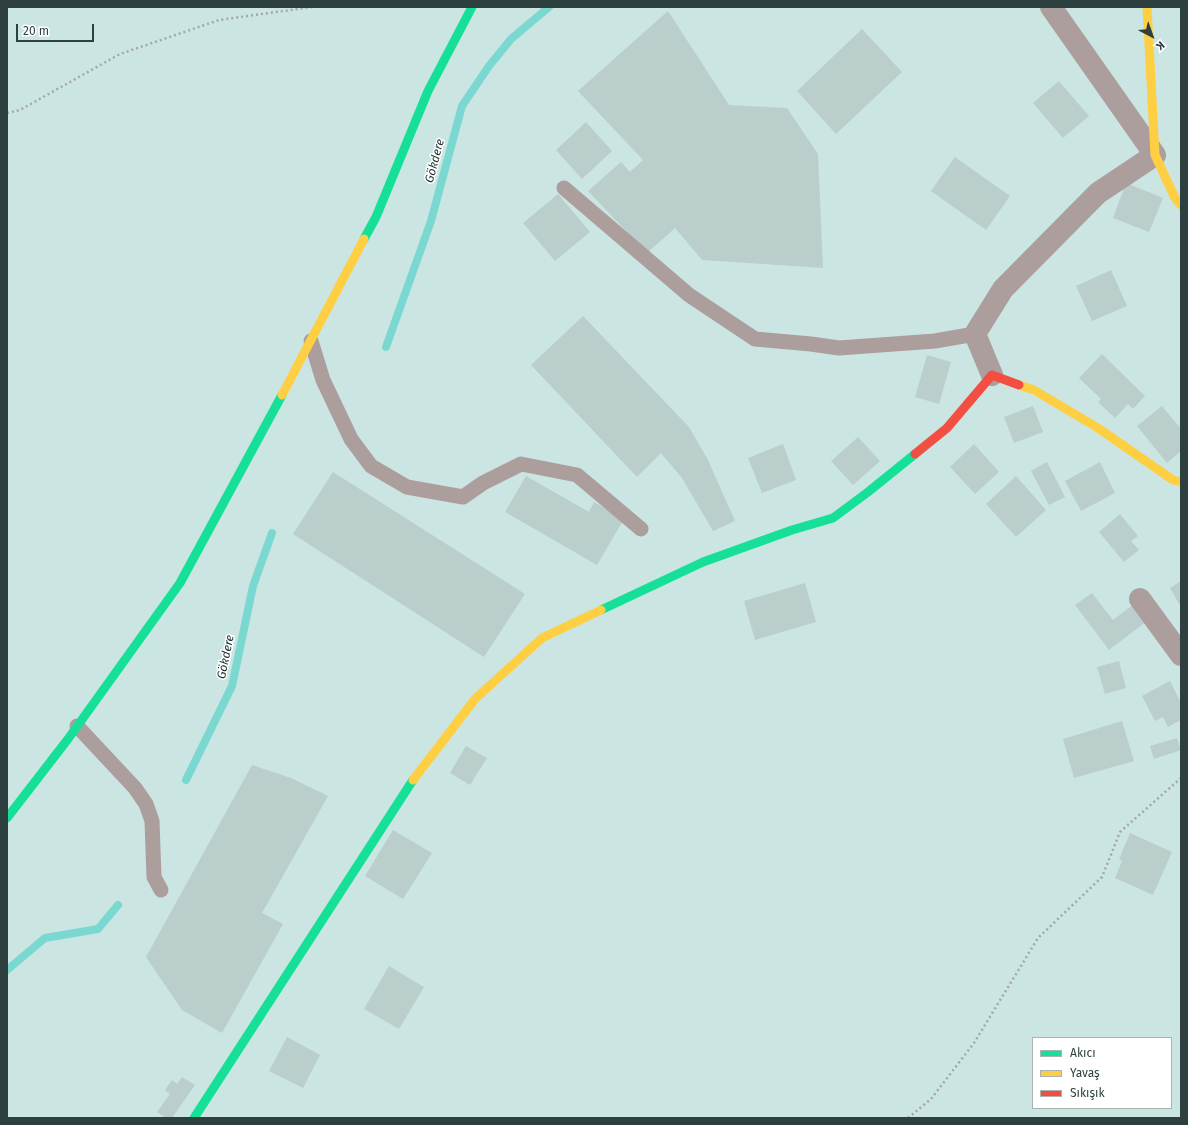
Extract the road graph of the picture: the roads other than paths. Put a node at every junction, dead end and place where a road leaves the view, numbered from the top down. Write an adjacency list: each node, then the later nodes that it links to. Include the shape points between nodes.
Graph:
1 (472, 7): 8 (street, via 428,91 376,217)
2 (1051, 7): 4 (street)
3 (1147, 7): 4 (street)
4 (1155, 155): 6 (street, via 1174,198); 7 (street, via 1098,192 1003,289)
5 (564, 188): 7 (lane, via 689,295 755,339 839,348 935,341)
6 (1181, 205)
7 (975, 334): 9 (street)
8 (311, 341): 11 (lane, via 323,380 351,439 371,466 407,487 463,497 483,483 521,464 577,475); 14 (street, via 180,582)
9 (992, 375): 10 (street, via 1034,390 1098,428 1173,480); 17 (street, via 946,428 832,518 703,562 542,638 475,700 408,786)
10 (1181, 482)
11 (641, 529)
12 (1140, 599): 13 (street)
13 (1181, 655)
14 (77, 726): 15 (street); 16 (lane, via 135,788 146,804 152,821 154,877)
15 (7, 818)
16 (161, 890)
17 (194, 1118)

